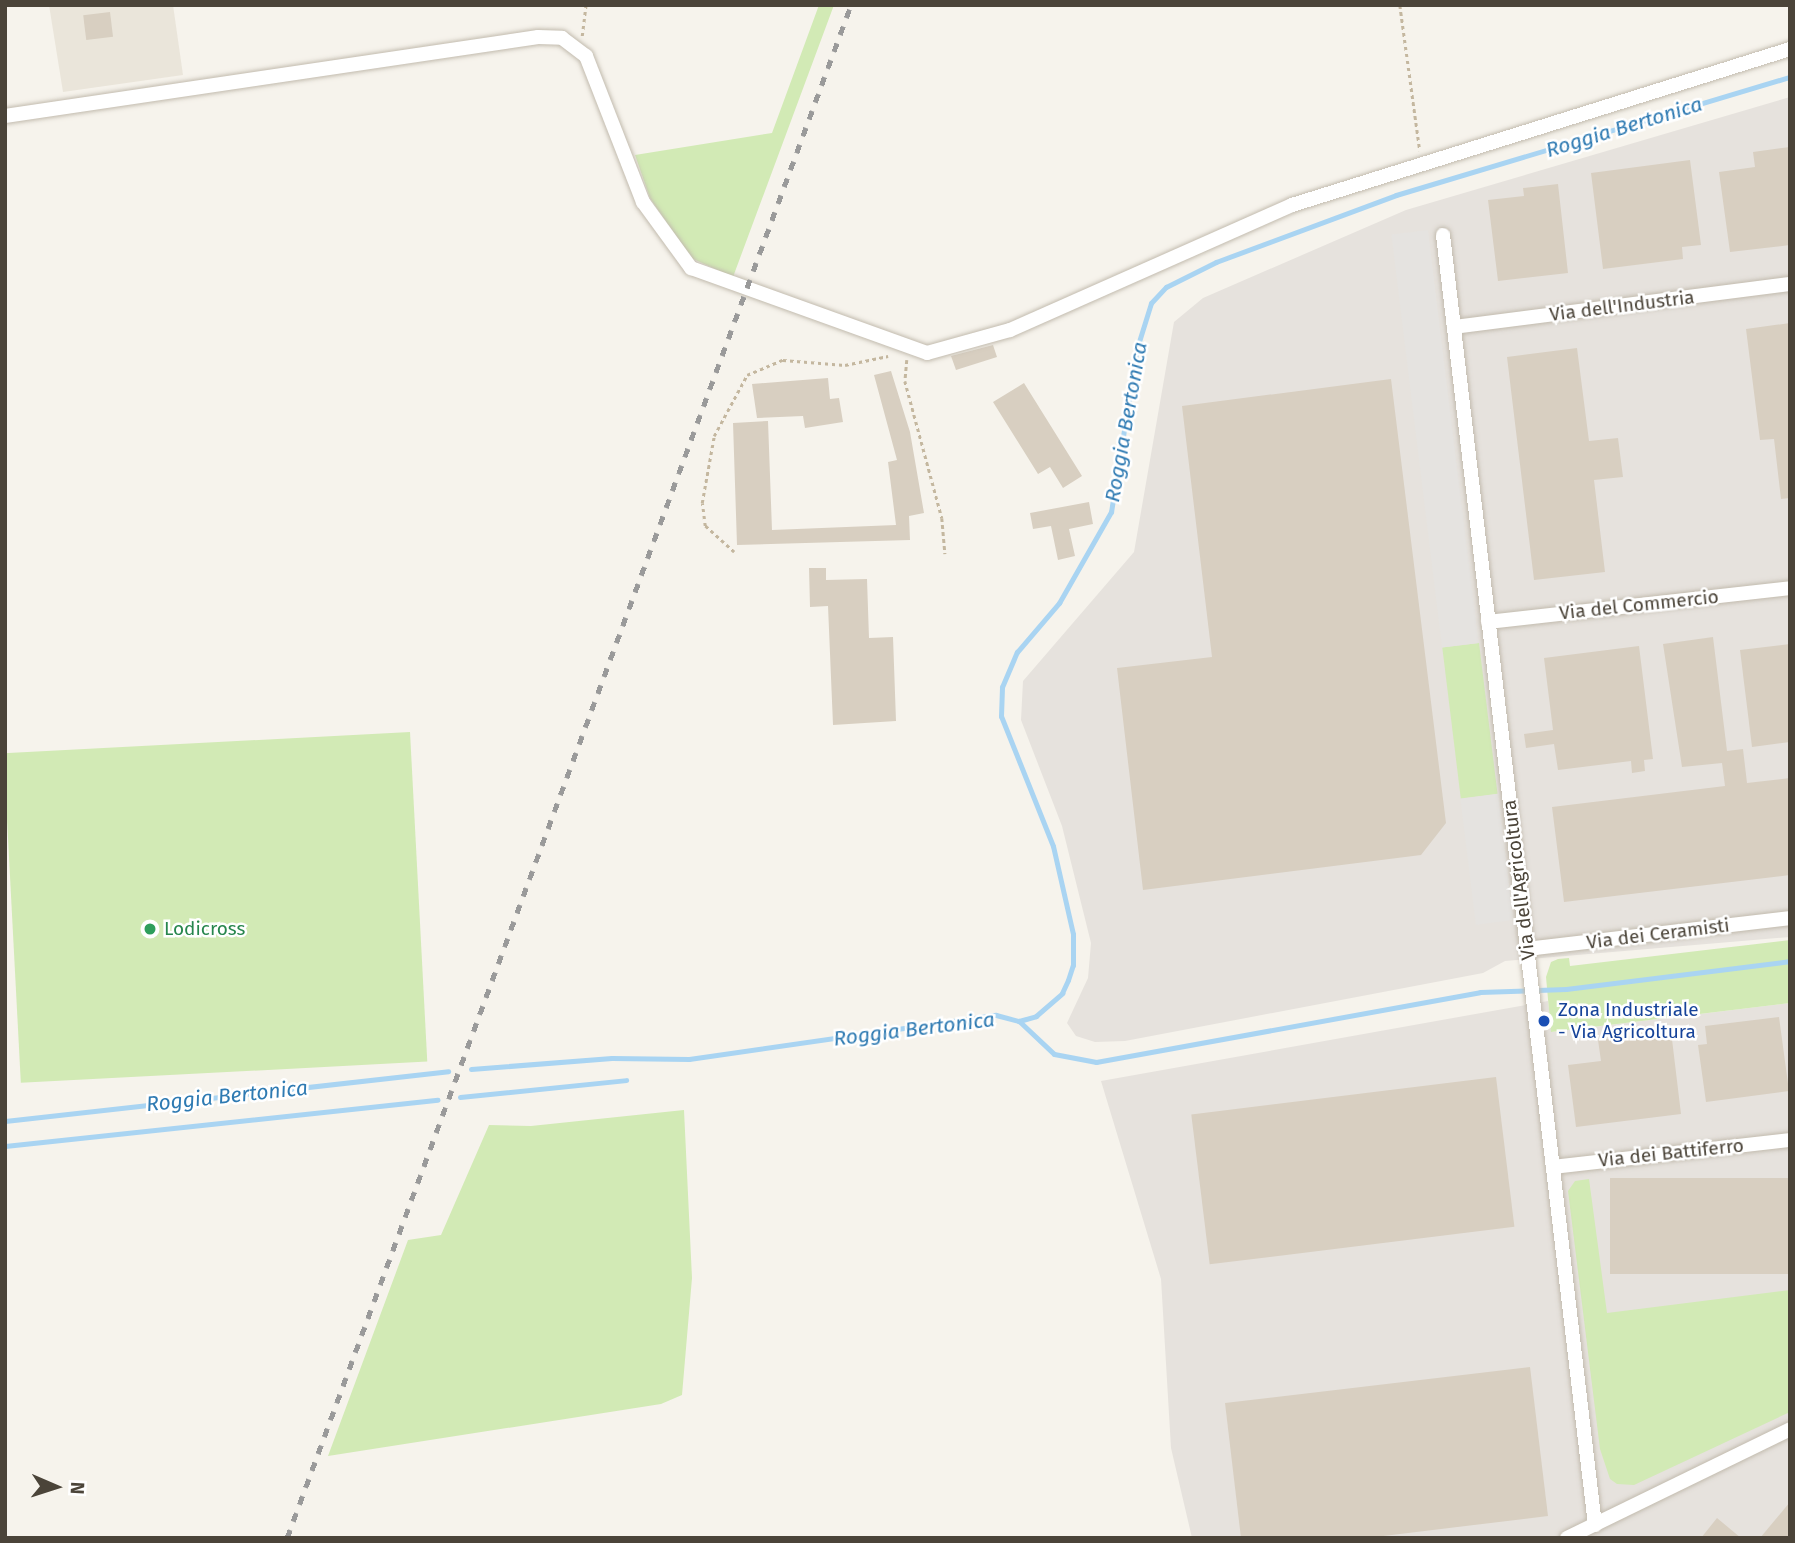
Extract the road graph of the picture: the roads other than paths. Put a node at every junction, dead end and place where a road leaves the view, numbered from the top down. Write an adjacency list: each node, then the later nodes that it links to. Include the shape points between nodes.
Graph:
1 (1790, 49): 2 (street, via 1292,205 1010,330 942,352 911,348 691,268 643,201 626,148 577,45 562,38 538,37)
2 (5, 116)
3 (1443, 235): 5 (street, Via dell'Agricoltura)
4 (1790, 284): 5 (street, Via dell'Industria)
5 (1454, 327): 7 (street, Via dell'Agricoltura)
6 (1790, 588): 7 (street, Via del Commercio)
7 (1488, 622): 9 (street, Via dell'Agricoltura)
8 (1790, 918): 9 (street, Via dei Ceramisti)
9 (1527, 949): 11 (street, Via dell'Agricoltura)
10 (1790, 1140): 11 (street, Via dei Battiferro)
11 (1553, 1167): 13 (street, Via dell'Agricoltura)
12 (1790, 1429): 13 (street)
13 (1595, 1525): 14 (street)
14 (1567, 1538)

